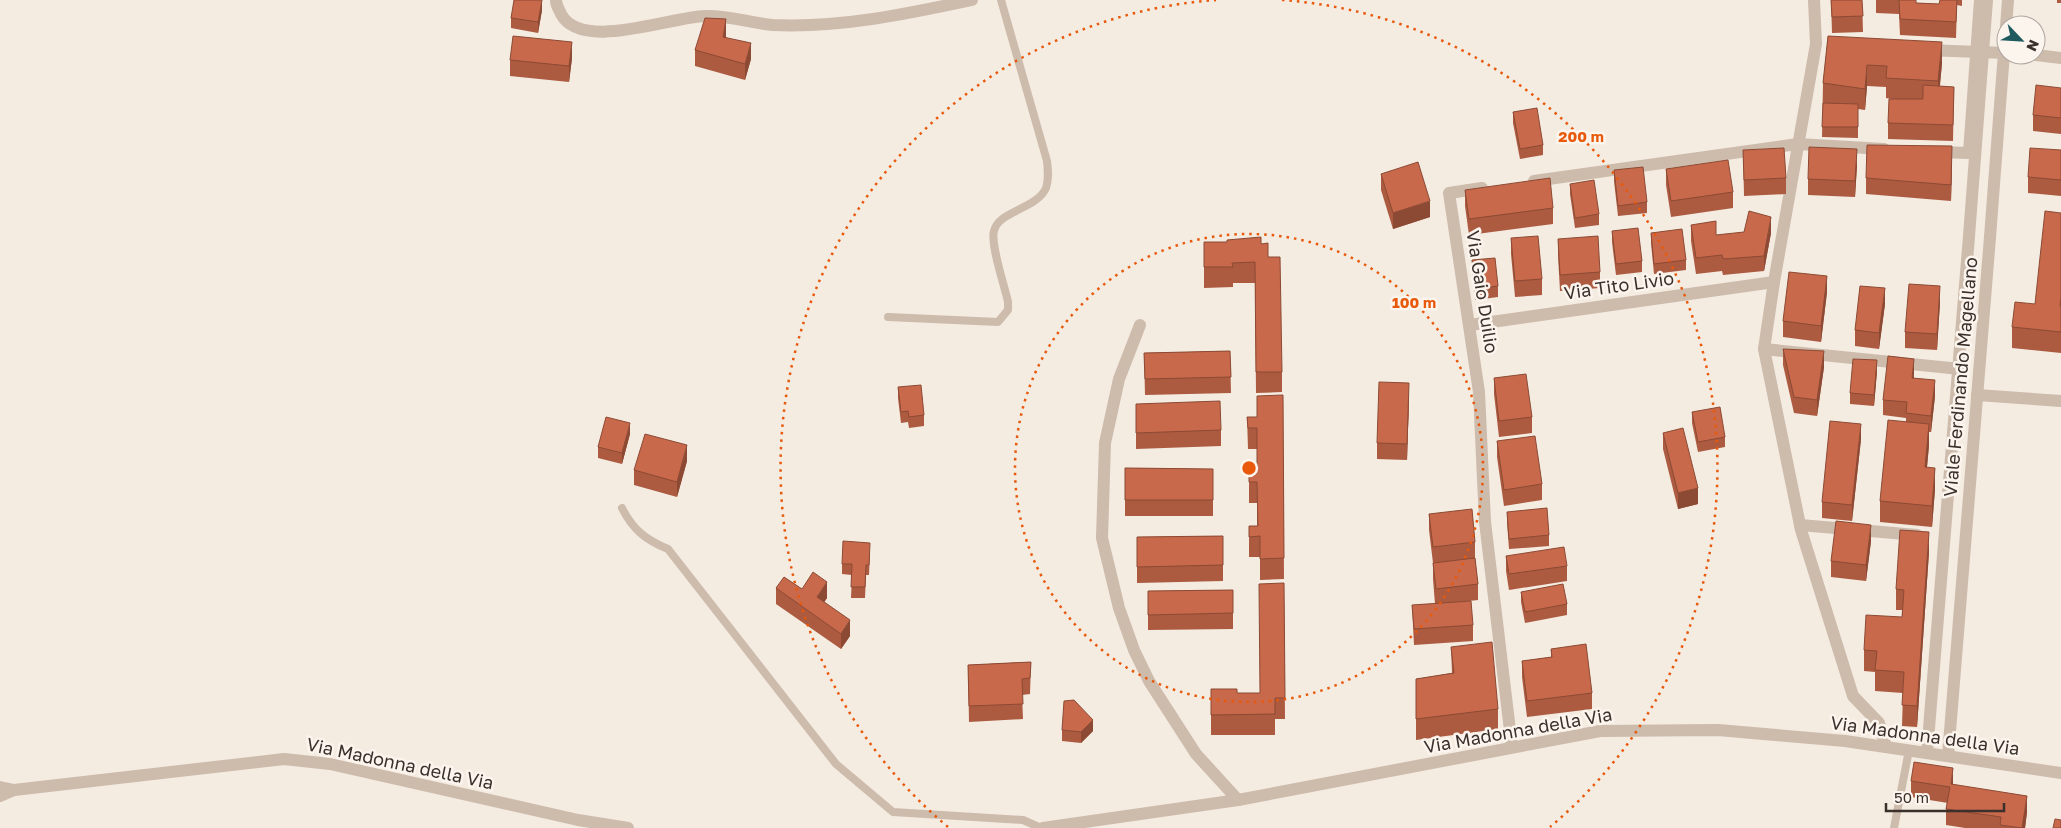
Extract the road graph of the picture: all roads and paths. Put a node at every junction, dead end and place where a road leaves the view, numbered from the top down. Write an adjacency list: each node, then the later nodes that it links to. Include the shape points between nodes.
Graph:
1 (556, 0): 2 (street, via 565,22 582,31 602,33 705,16 772,25 822,25 924,11)
2 (972, 0)
3 (1001, 0): 19 (lane, via 1047,161 1048,177 1041,196 1004,218 993,231 1008,310 998,322)
4 (1814, 0): 13 (street, via 1821,45)
5 (1980, 0): 9 (street)
6 (1987, 0): 23 (street, Viale Ferdinando Magellano, bridge)
7 (2008, 0): 24 (street, Viale Ferdinando Magellano, bridge)
8 (1916, 49): 9 (street)
9 (1975, 52): 10 (street); 15 (street, via 1969,154)
10 (1996, 53)
11 (2046, 56): 12 (street)
12 (2061, 58)
13 (1798, 144): 14 (street); 16 (street); 18 (street)
14 (1893, 149)
15 (1922, 151)
16 (1526, 182)
17 (1497, 186): 21 (street, Via Gaio Duilio, via 1448,193)
18 (1774, 282): 21 (street, Via Tito Livio); 22 (street)
19 (888, 317)
20 (1140, 325): 38 (street, via 1119,380 1105,443 1102,538 1119,608 1149,681 1196,754)
21 (1470, 325): 29 (street, Via Gaio Duilio, via 1479,392 1485,522)
22 (1764, 349): 23 (street); 27 (street)
23 (1960, 368): 32 (street, Viale Ferdinando Magellano)
24 (1977, 395): 25 (street); 33 (street, Viale Ferdinando Magellano)
25 (2061, 402)
26 (622, 508): 40 (lane, via 630,523 651,542 668,549 836,764 894,812 1023,820)
27 (1800, 525): 28 (street); 30 (street, via 1852,696 1879,723)
28 (1918, 535)
29 (1512, 747): 30 (street, Via Madonna della Via, via 1600,731 1718,730); 38 (street, Via Madonna della Via)
30 (1886, 747): 31 (street, Via Madonna della Via)
31 (1909, 750): 32 (street, Via Madonna della Via); 41 (lane)
32 (1928, 753): 33 (street, Via Madonna della Via)
33 (1948, 756): 34 (street, Via Madonna della Via)
34 (2061, 773)
35 (0, 787): 36 (street)
36 (14, 790): 37 (street); 39 (street, Via Madonna della Via, via 284,759 330,764 578,820)
37 (0, 796)
38 (1238, 800): 40 (street, Via Madonna della Via)
39 (628, 828)
40 (1042, 828)
41 (1894, 828)

